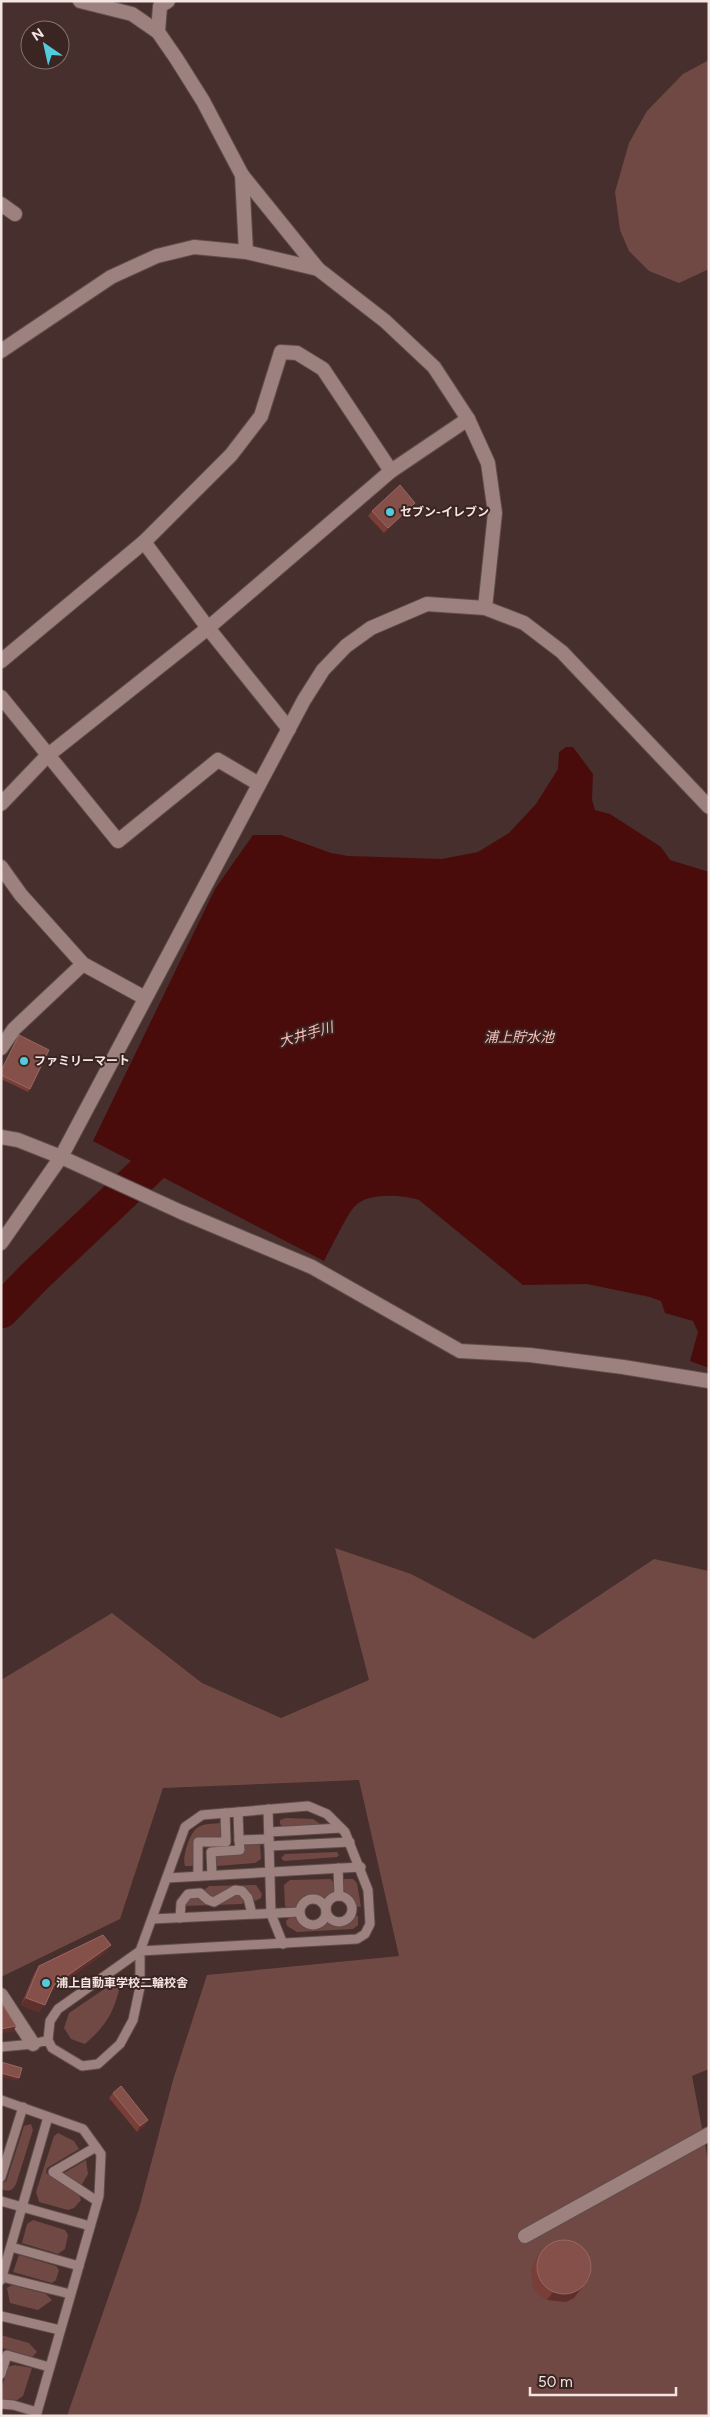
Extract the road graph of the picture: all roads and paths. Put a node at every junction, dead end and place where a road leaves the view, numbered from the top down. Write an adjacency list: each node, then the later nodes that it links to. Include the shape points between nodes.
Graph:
1 (80, 1): 3 (street, via 132,14)
2 (168, 1): 3 (street, via 160,6)
3 (158, 32): 4 (street, via 204,101)
4 (242, 175): 7 (street); 8 (street)
5 (1, 204): 6 (street)
6 (15, 214)
7 (246, 252): 8 (street); 9 (street, via 194,246 142,262 111,276)
8 (318, 269): 10 (street, via 385,322 434,367)
9 (1, 351)
10 (468, 420): 11 (street); 13 (street, via 488,463 494,513)
11 (391, 471): 12 (street, via 323,369 297,353 281,352 261,416 230,455); 14 (street)
12 (144, 542): 14 (street); 15 (street)
13 (485, 608): 17 (street, via 427,604 371,628 346,646 323,670); 21 (street, via 524,623 562,652)
14 (208, 628): 17 (street); 18 (street)
15 (1, 661)
16 (1, 697): 18 (street)
17 (289, 728): 19 (street)
18 (47, 756): 19 (street, via 118,841 218,760); 20 (street)
19 (259, 784): 24 (street)
20 (1, 804)
21 (709, 807)
22 (1, 867): 23 (street, via 21,895)
23 (83, 964): 24 (street); 25 (street, via 14,1029)
24 (145, 998): 27 (street)
25 (1, 1048)
26 (1, 1137): 27 (street, via 18,1140)
27 (61, 1157): 28 (street); 29 (street, via 312,1267 460,1351 549,1358)
28 (1, 1243)
29 (709, 1381)
30 (268, 1809): 31 (lane); 33 (lane, via 308,1806 327,1814); 34 (lane)
31 (238, 1812): 32 (lane); 35 (lane)
32 (226, 1813): 40 (lane, via 226,1842 198,1842); 41 (lane, via 202,1815 185,1826)
33 (341, 1828): 34 (lane); 36 (lane)
34 (269, 1839): 35 (lane); 36 (lane); 39 (lane)
35 (240, 1840): 40 (lane, via 240,1850 211,1852)
36 (350, 1842): 37 (lane)
37 (361, 1867): 38 (lane); 49 (lane, via 368,1890)
38 (338, 1868): 39 (lane); 43 (lane)
39 (270, 1872): 40 (lane); 48 (lane)
40 (204, 1876): 41 (lane); 42 (lane)
41 (168, 1878): 51 (lane)
42 (200, 1893): 47 (lane, via 214,1902 235,1890 242,1891 248,1898); 50 (lane, via 188,1894 184,1898)
43 (339, 1896): 44 (lane, via 332,1899); 45 (lane, via 350,1902)
44 (326, 1910): 45 (lane, via 333,1921 342,1922 349,1918); 46 (lane, via 322,1902 314,1898 306,1901); 46 (lane, via 322,1922 314,1925 302,1920)
45 (352, 1910): 49 (lane)
46 (299, 1912): 48 (lane)
47 (252, 1914): 48 (lane); 50 (lane)
48 (271, 1914): 52 (lane)
49 (370, 1915): 52 (lane, via 370,1924 358,1939)
50 (180, 1918): 51 (lane)
51 (152, 1919): 53 (lane)
52 (283, 1944): 53 (lane)
53 (140, 1951): 55 (lane, via 58,2008 50,2021); 55 (lane, via 140,1987 135,2012 120,2044 98,2064 82,2066 52,2048)
54 (1, 1995): 56 (street)
55 (48, 2040): 56 (lane)
56 (33, 2044): 57 (lane)
57 (1, 2048)
58 (1, 2100): 59 (lane)
59 (23, 2108): 60 (lane); 63 (lane)
60 (48, 2116): 62 (lane, via 83,2129); 67 (lane)
61 (709, 2134): 69 (street)
62 (96, 2147): 66 (lane, via 101,2154); 66 (lane, via 53,2172)
63 (5, 2149): 64 (lane)
64 (1, 2177)
65 (1, 2201): 67 (lane)
66 (97, 2201): 68 (lane)
67 (22, 2207): 68 (lane); 70 (lane)
68 (90, 2226): 71 (lane)
69 (525, 2236)
70 (11, 2247): 71 (lane); 72 (lane)
71 (79, 2266): 73 (lane)
72 (2, 2278): 73 (lane)
73 (70, 2294): 75 (lane)
74 (1, 2316): 75 (lane)
75 (60, 2330): 76 (lane)
76 (50, 2367): 77 (lane, via 7,2355); 79 (lane)
77 (1, 2374)
78 (1, 2404): 79 (lane, via 13,2404)
79 (36, 2414)

